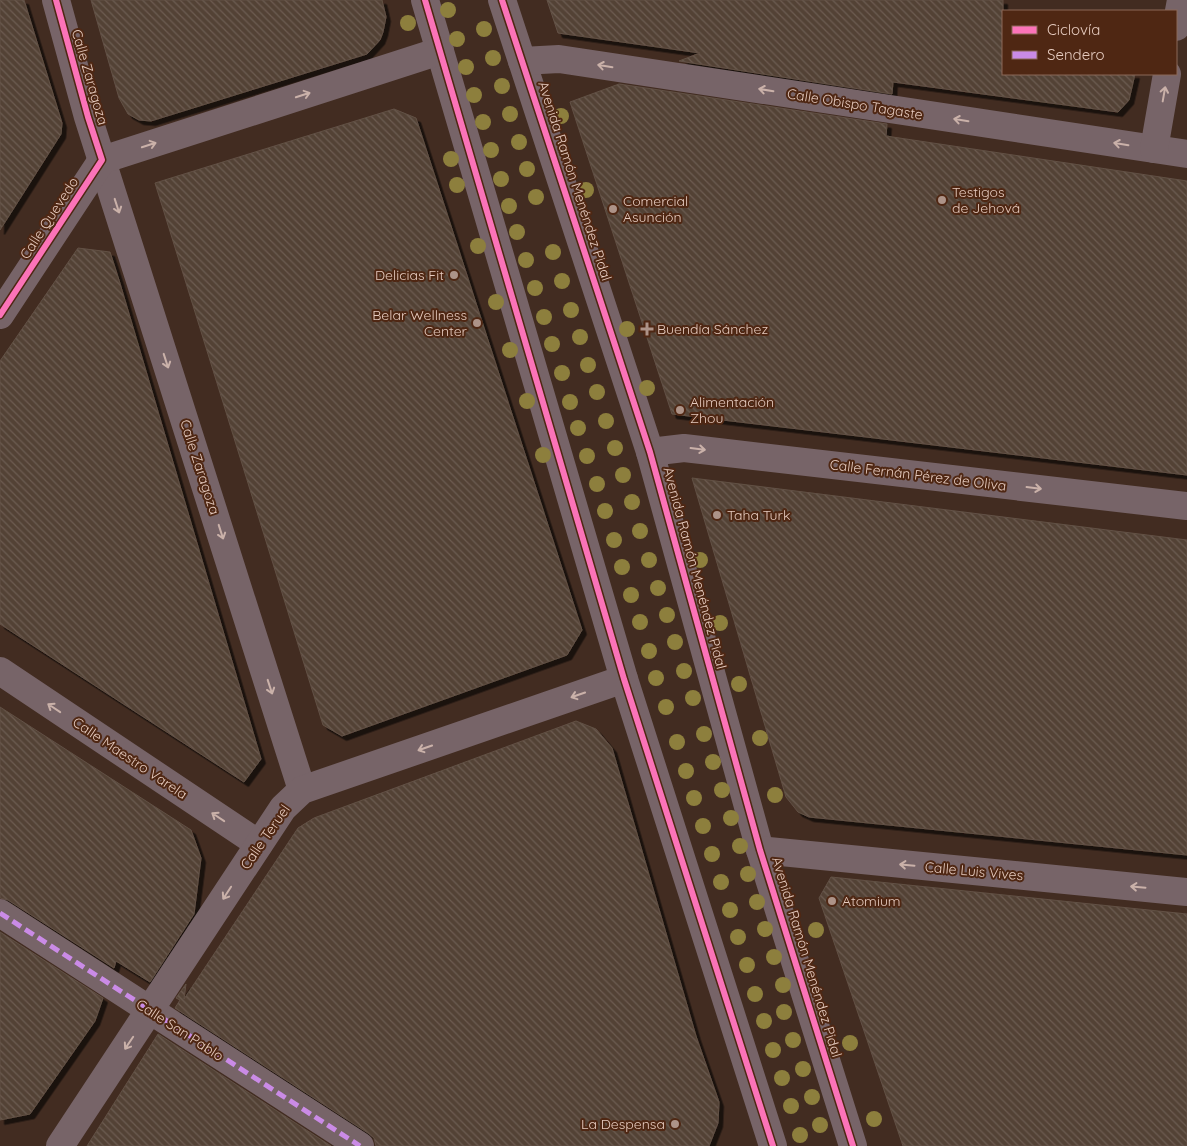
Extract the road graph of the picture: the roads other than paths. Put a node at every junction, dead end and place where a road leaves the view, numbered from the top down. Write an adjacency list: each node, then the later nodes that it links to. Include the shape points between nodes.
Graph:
1 (56, 0): 11 (street, Calle Zaragoza)
2 (425, 0): 6 (street)
3 (502, 0): 7 (street, Avenida Ramón Menéndez Pidal)
4 (1181, 0): 5 (street)
5 (1177, 22)
6 (440, 51): 11 (street, one-way to 6); 16 (street)
7 (522, 61): 9 (street, Calle Obispo Tagaste, one-way to 7, via 559,59); 13 (street, Avenida Ramón Menéndez Pidal)
8 (1168, 75): 9 (street, one-way to 8)
9 (1154, 149): 10 (street, Calle Obispo Tagaste)
10 (1187, 154)
11 (102, 160): 12 (street, Calle Quevedo); 17 (street, Calle Zaragoza, one-way to 17)
12 (0, 315)
13 (650, 452): 14 (street, Calle Fernán Pérez de Oliva, one-way to 14, via 684,448); 19 (street, Avenida Ramón Menéndez Pidal)
14 (1187, 506)
15 (0, 672): 18 (street, Calle Maestro Varela, one-way to 15)
16 (624, 679): 17 (street, Calle Teruel, one-way to 17); 23 (street)
17 (302, 790): 18 (street, Calle Teruel, via 283,808)
18 (259, 844): 22 (street, Calle Teruel, one-way to 22)
19 (760, 850): 20 (street, Calle Luis Vives, one-way to 19); 26 (street, Avenida Ramón Menéndez Pidal)
20 (1187, 892)
21 (0, 913): 22 (street, Calle San Pablo)
22 (151, 1010): 24 (street, Calle Teruel, one-way to 24); 25 (street, Calle San Pablo)
23 (764, 1139)
24 (60, 1146)
25 (360, 1146)
26 (853, 1146)

